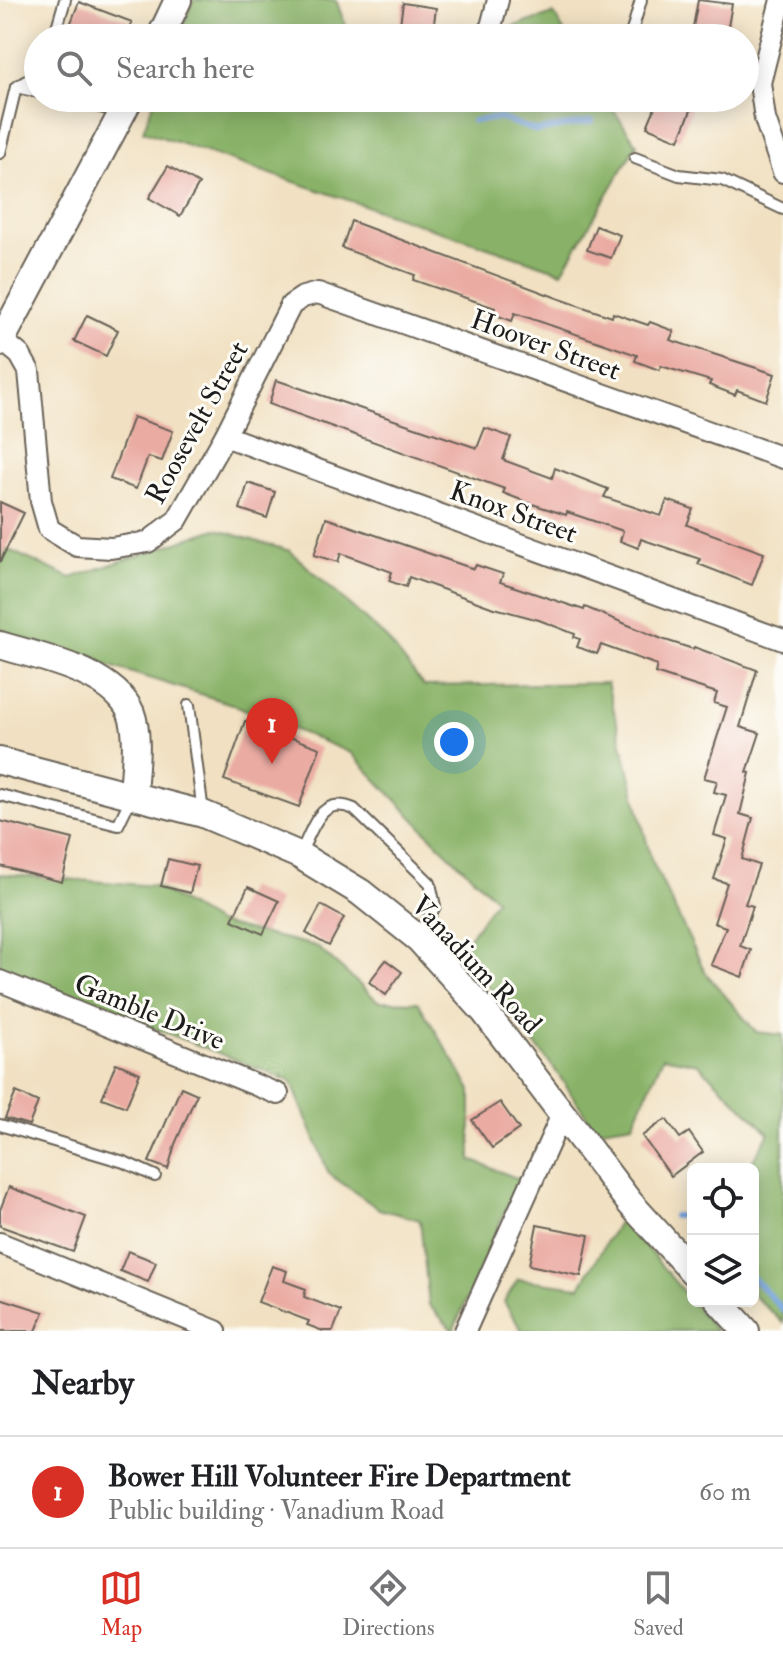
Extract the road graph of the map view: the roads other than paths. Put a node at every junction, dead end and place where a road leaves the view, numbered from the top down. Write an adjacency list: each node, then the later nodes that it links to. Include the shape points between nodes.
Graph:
1 (65, 0): 6 (lane)
2 (178, 0): 7 (street)
3 (498, 0): 8 (street)
4 (641, 0): 9 (lane)
5 (781, 0): 16 (street, via 760,83 765,119)
6 (58, 24)
7 (167, 24)
8 (492, 24)
9 (634, 24)
10 (24, 82): 11 (lane)
11 (16, 87): 12 (lane); 14 (lane)
12 (24, 89)
13 (123, 112): 19 (street)
14 (0, 153)
15 (635, 158): 17 (lane, via 679,175 722,180)
16 (783, 172)
17 (783, 209)
18 (291, 305): 20 (street, Roosevelt Street); 21 (street, Hoover Street, via 318,293)
19 (1, 342): 20 (street, Roosevelt Street, via 20,355 29,371 41,501 49,529 77,546 111,548 148,542 158,535 177,520)
20 (225, 436): 22 (street, Knox Street)
21 (783, 458)
22 (783, 640)
23 (0, 645): 27 (street, via 78,669 114,690 131,713)
24 (189, 705): 28 (lane)
25 (0, 761): 27 (street, Vanadium Road)
26 (0, 795): 27 (lane, via 118,825)
27 (133, 795): 28 (street, Vanadium Road)
28 (203, 814): 29 (street, Vanadium Road)
29 (299, 855): 30 (street, Vanadium Road, via 360,892); 30 (lane, via 323,810 332,804 354,809 430,883 435,906)
30 (419, 939): 33 (street, Vanadium Road)
31 (0, 981): 32 (street, Gamble Drive)
32 (278, 1094)
33 (563, 1112): 37 (street, Vanadium Road, via 630,1203); 40 (street)
34 (0, 1125): 35 (lane)
35 (155, 1176)
36 (0, 1243): 39 (street)
37 (687, 1265)
38 (724, 1307): 41 (street)
39 (216, 1331)
40 (465, 1331)
41 (746, 1331)

